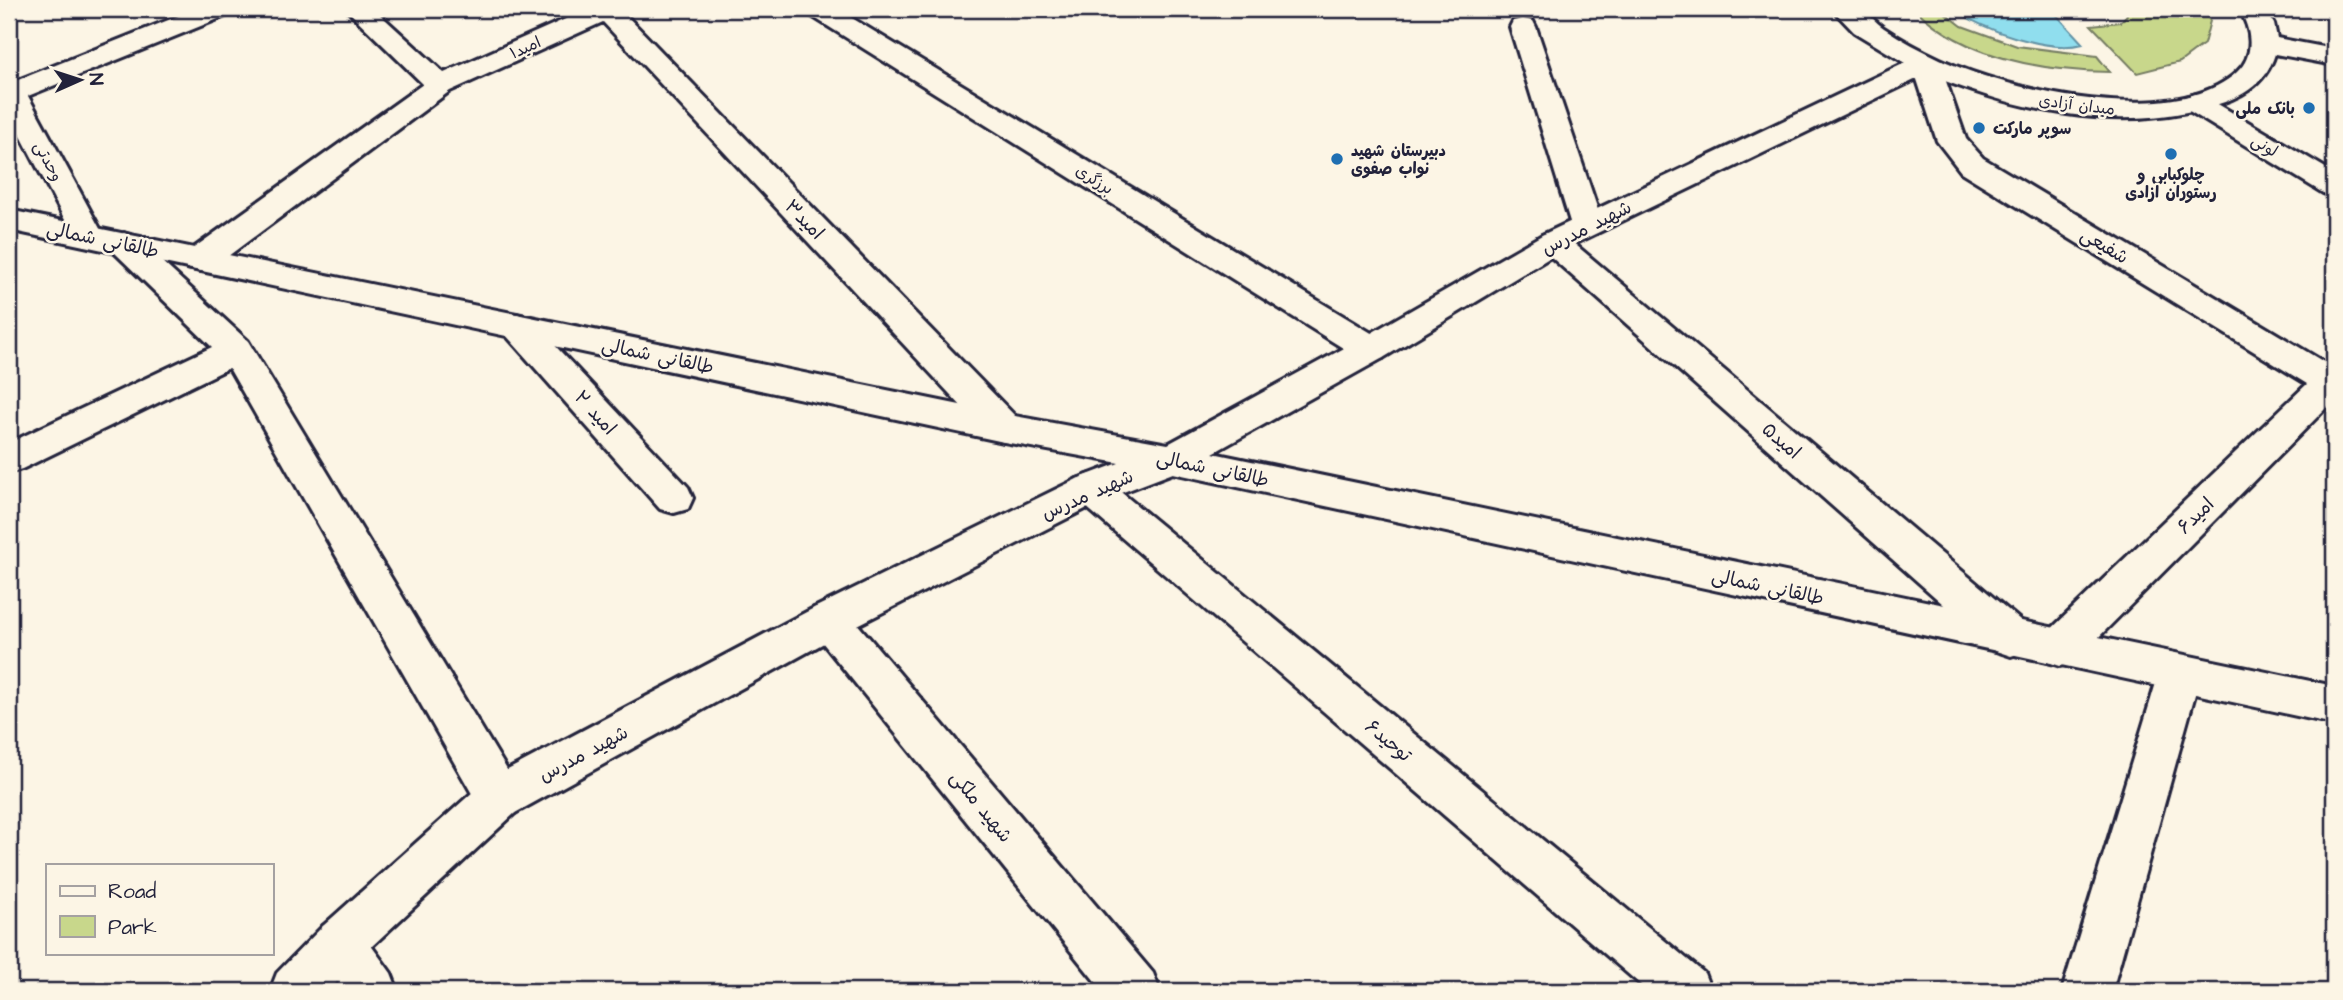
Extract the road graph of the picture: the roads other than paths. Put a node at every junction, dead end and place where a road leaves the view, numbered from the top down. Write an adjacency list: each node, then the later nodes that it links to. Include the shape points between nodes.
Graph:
1 (219, 9): 12 (street)
2 (359, 9): 11 (street)
3 (608, 9): 11 (street, امید۱); 24 (street, امید۳)
4 (819, 9): 21 (street, برزگری)
5 (2252, 9): 8 (street)
6 (1845, 10): 10 (street, میدان آزادی, via 1882,39)
7 (1523, 27): 16 (street)
8 (2265, 44): 9 (street); 13 (street, میدان آزادی, via 2258,69 2234,89)
9 (2334, 57)
10 (1926, 64): 13 (street, میدان آزادی, via 1993,89 2065,105 2136,110); 16 (street, شهید مدرس); 23 (street, شفیعی, via 1952,141 1972,165)
11 (440, 85): 19 (street, امید۱)
12 (10, 89): 17 (street, وحدتی)
13 (2196, 103): 14 (street, لونی)
14 (2334, 186)
15 (9, 220): 17 (street, طالقانی شمالی)
16 (1587, 225): 18 (street, شهید مدرس)
17 (106, 240): 19 (street, طالقانی شمالی); 22 (street)
18 (1553, 242): 21 (street, شهید مدرس); 30 (street, امید۵)
19 (200, 260): 20 (street, طالقانی شمالی)
20 (517, 326): 24 (street, طالقانی شمالی); 28 (street, امید ۲)
21 (1371, 349): 26 (street, شهید مدرس)
22 (236, 350): 25 (street); 34 (street)
23 (2333, 383): 31 (street, امید۶)
24 (1004, 428): 26 (street, طالقانی شمالی)
25 (9, 459)
26 (1172, 459): 27 (street, شهید مدرس); 30 (street, طالقانی شمالی)
27 (1091, 489): 29 (street, شهید مدرس); 39 (street, توحید۶)
28 (674, 498)
29 (829, 620): 34 (street, شهید مدرس); 38 (street, شهید ملکی)
30 (2011, 638): 31 (street, طالقانی شمالی)
31 (2060, 648): 32 (street, طالقانی شمالی)
32 (2180, 673): 33 (street, طالقانی شمالی); 40 (street)
33 (2334, 705)
34 (499, 798): 35 (street, شهید مدرس)
35 (340, 943): 36 (street, شهید مدرس); 37 (street)
36 (295, 991)
37 (373, 991)
38 (1135, 991)
39 (1686, 991)
40 (2087, 991)

